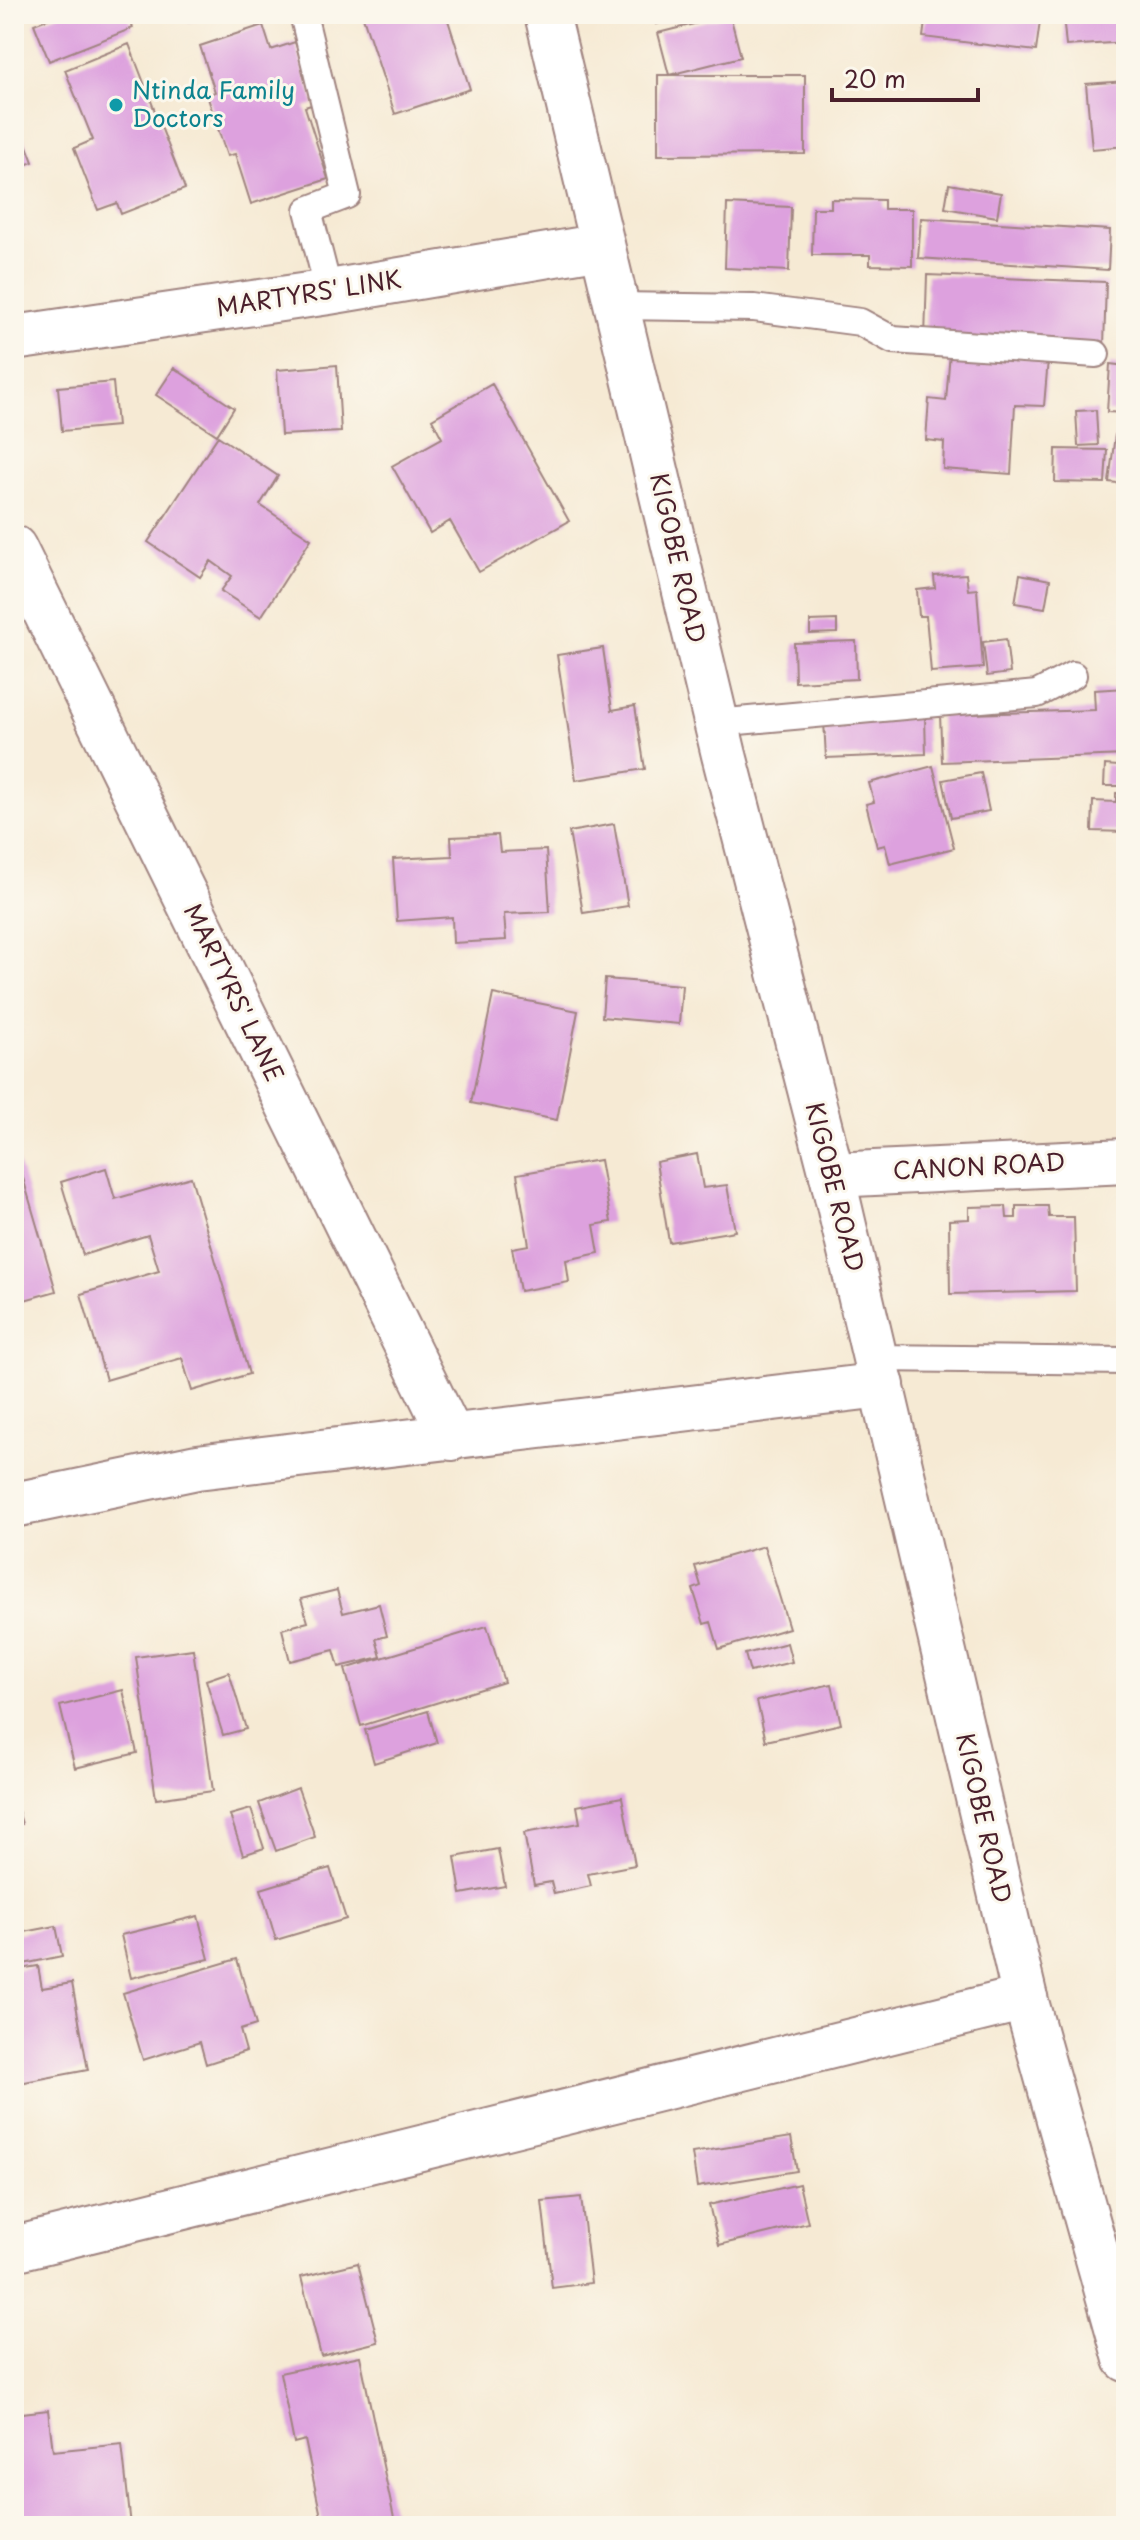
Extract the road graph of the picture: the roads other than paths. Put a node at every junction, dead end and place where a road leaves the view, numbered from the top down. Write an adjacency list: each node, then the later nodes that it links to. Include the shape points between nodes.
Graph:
1 (303, 14): 4 (lane, via 347,195 308,210)
2 (547, 14): 3 (street, KIGOBE ROAD)
3 (602, 246): 4 (street, MARTYRS' LINK); 5 (street, KIGOBE ROAD)
4 (329, 292): 6 (street, MARTYRS' LINK)
5 (617, 306): 7 (lane, via 754,308 860,322 893,340); 10 (street, KIGOBE ROAD)
6 (14, 338)
7 (1096, 354)
8 (14, 548): 15 (street, MARTYRS' LANE)
9 (1073, 675): 10 (lane, via 1037,694)
10 (716, 723): 12 (street, KIGOBE ROAD)
11 (1126, 1161): 12 (street, CANON ROAD)
12 (832, 1175): 14 (street, KIGOBE ROAD)
13 (1126, 1361): 14 (lane)
14 (879, 1371): 15 (street); 17 (street, KIGOBE ROAD)
15 (452, 1438): 16 (street, via 197,1467)
16 (14, 1505)
17 (1025, 1998): 18 (street); 19 (street, KIGOBE ROAD)
18 (14, 2249)
19 (1126, 2359)

